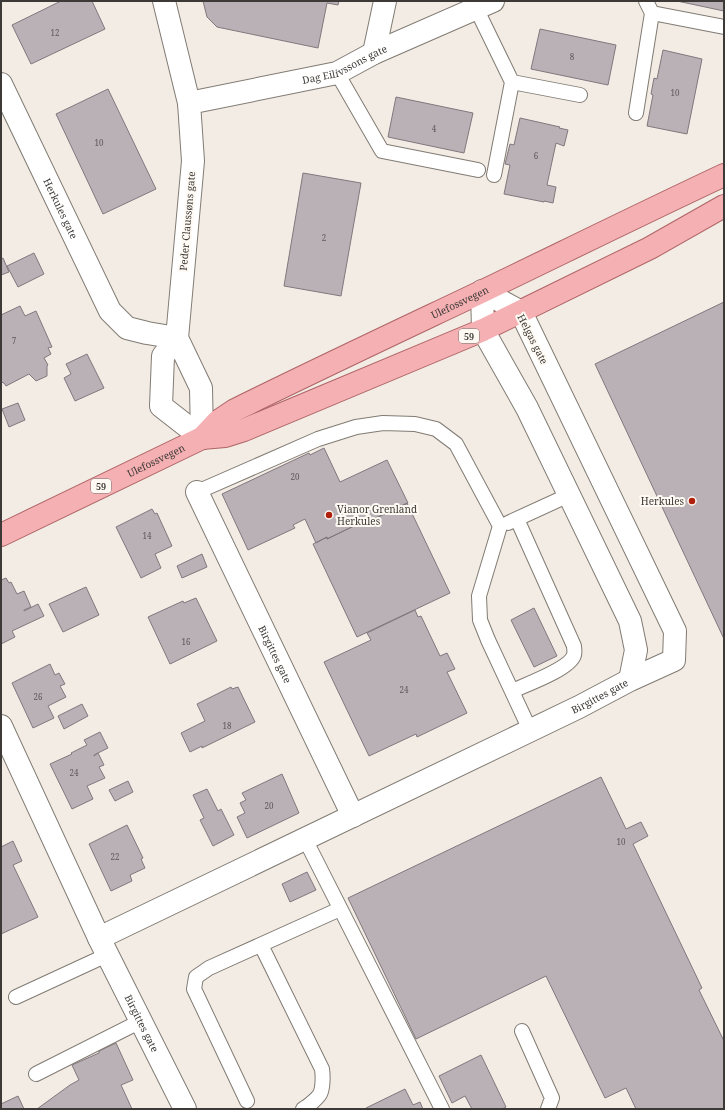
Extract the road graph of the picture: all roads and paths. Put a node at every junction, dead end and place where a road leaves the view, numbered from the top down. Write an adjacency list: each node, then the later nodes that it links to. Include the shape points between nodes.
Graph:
1 (164, 1): 11 (street, Peder Claussøns gate)
2 (385, 1): 6 (street)
3 (484, 5): 6 (street, Dag Eilivssons gate); 8 (lane)
4 (649, 7): 5 (lane); 12 (lane)
5 (724, 27)
6 (374, 53): 7 (street, Dag Eilivssons gate)
7 (337, 73): 11 (street, Dag Eilivssons gate); 13 (lane, via 382,151)
8 (512, 82): 10 (lane); 14 (lane)
9 (1, 84): 20 (street, Herkules gate, via 110,311 127,328)
10 (580, 95)
11 (189, 103): 20 (street, Peder Claussøns gate, via 193,161)
12 (636, 113)
13 (478, 170)
14 (494, 175)
15 (724, 175): 17 (main road, Ulefossvegen / 59)
16 (724, 206): 18 (main road, Ulefossvegen / 59, via 650,248)
17 (482, 291): 18 (street, Helgas gate); 19 (street); 21 (main road, Ulefossvegen / 59, via 235,410 217,422)
18 (521, 312): 19 (main road, Ulefossvegen / 59); 27 (street, Helgas gate, via 674,632)
19 (483, 330): 21 (main road, Ulefossvegen / 59, via 244,430 225,436); 23 (street, via 527,408)
20 (177, 338): 21 (street, via 201,388); 21 (street, via 163,356 161,406)
21 (202, 438): 26 (main road, Ulefossvegen / 59)
22 (197, 492): 25 (lane, via 318,438 356,427 383,423 415,424 436,429 456,444); 32 (street, Birgittes gate)
23 (569, 495): 24 (lane); 28 (street, via 630,621 636,650)
24 (516, 519): 25 (lane); 29 (lane, via 574,646 574,655 570,662 559,670)
25 (500, 526): 29 (lane, via 479,596 480,620)
26 (1, 535)
27 (674, 660): 28 (street, Birgittes gate)
28 (630, 680): 31 (street, Birgittes gate)
29 (512, 691): 31 (lane)
30 (1, 726): 36 (street, Birgittes gate)
31 (530, 730): 32 (street, Birgittes gate)
32 (353, 816): 33 (street, Birgittes gate)
33 (304, 839): 34 (lane); 36 (street, Birgittes gate)
34 (340, 909): 35 (lane); 44 (lane)
35 (261, 945): 41 (lane, via 209,968 196,977 194,989); 43 (lane, via 322,1069 320,1094)
36 (103, 946): 37 (lane); 38 (street, Birgittes gate)
37 (16, 997)
38 (141, 1022): 40 (lane); 42 (street, Birgittes gate)
39 (522, 1031): 45 (lane, via 552,1098)
40 (36, 1074)
41 (247, 1101)
42 (185, 1109)
43 (303, 1109)
44 (442, 1109)
45 (548, 1109)

